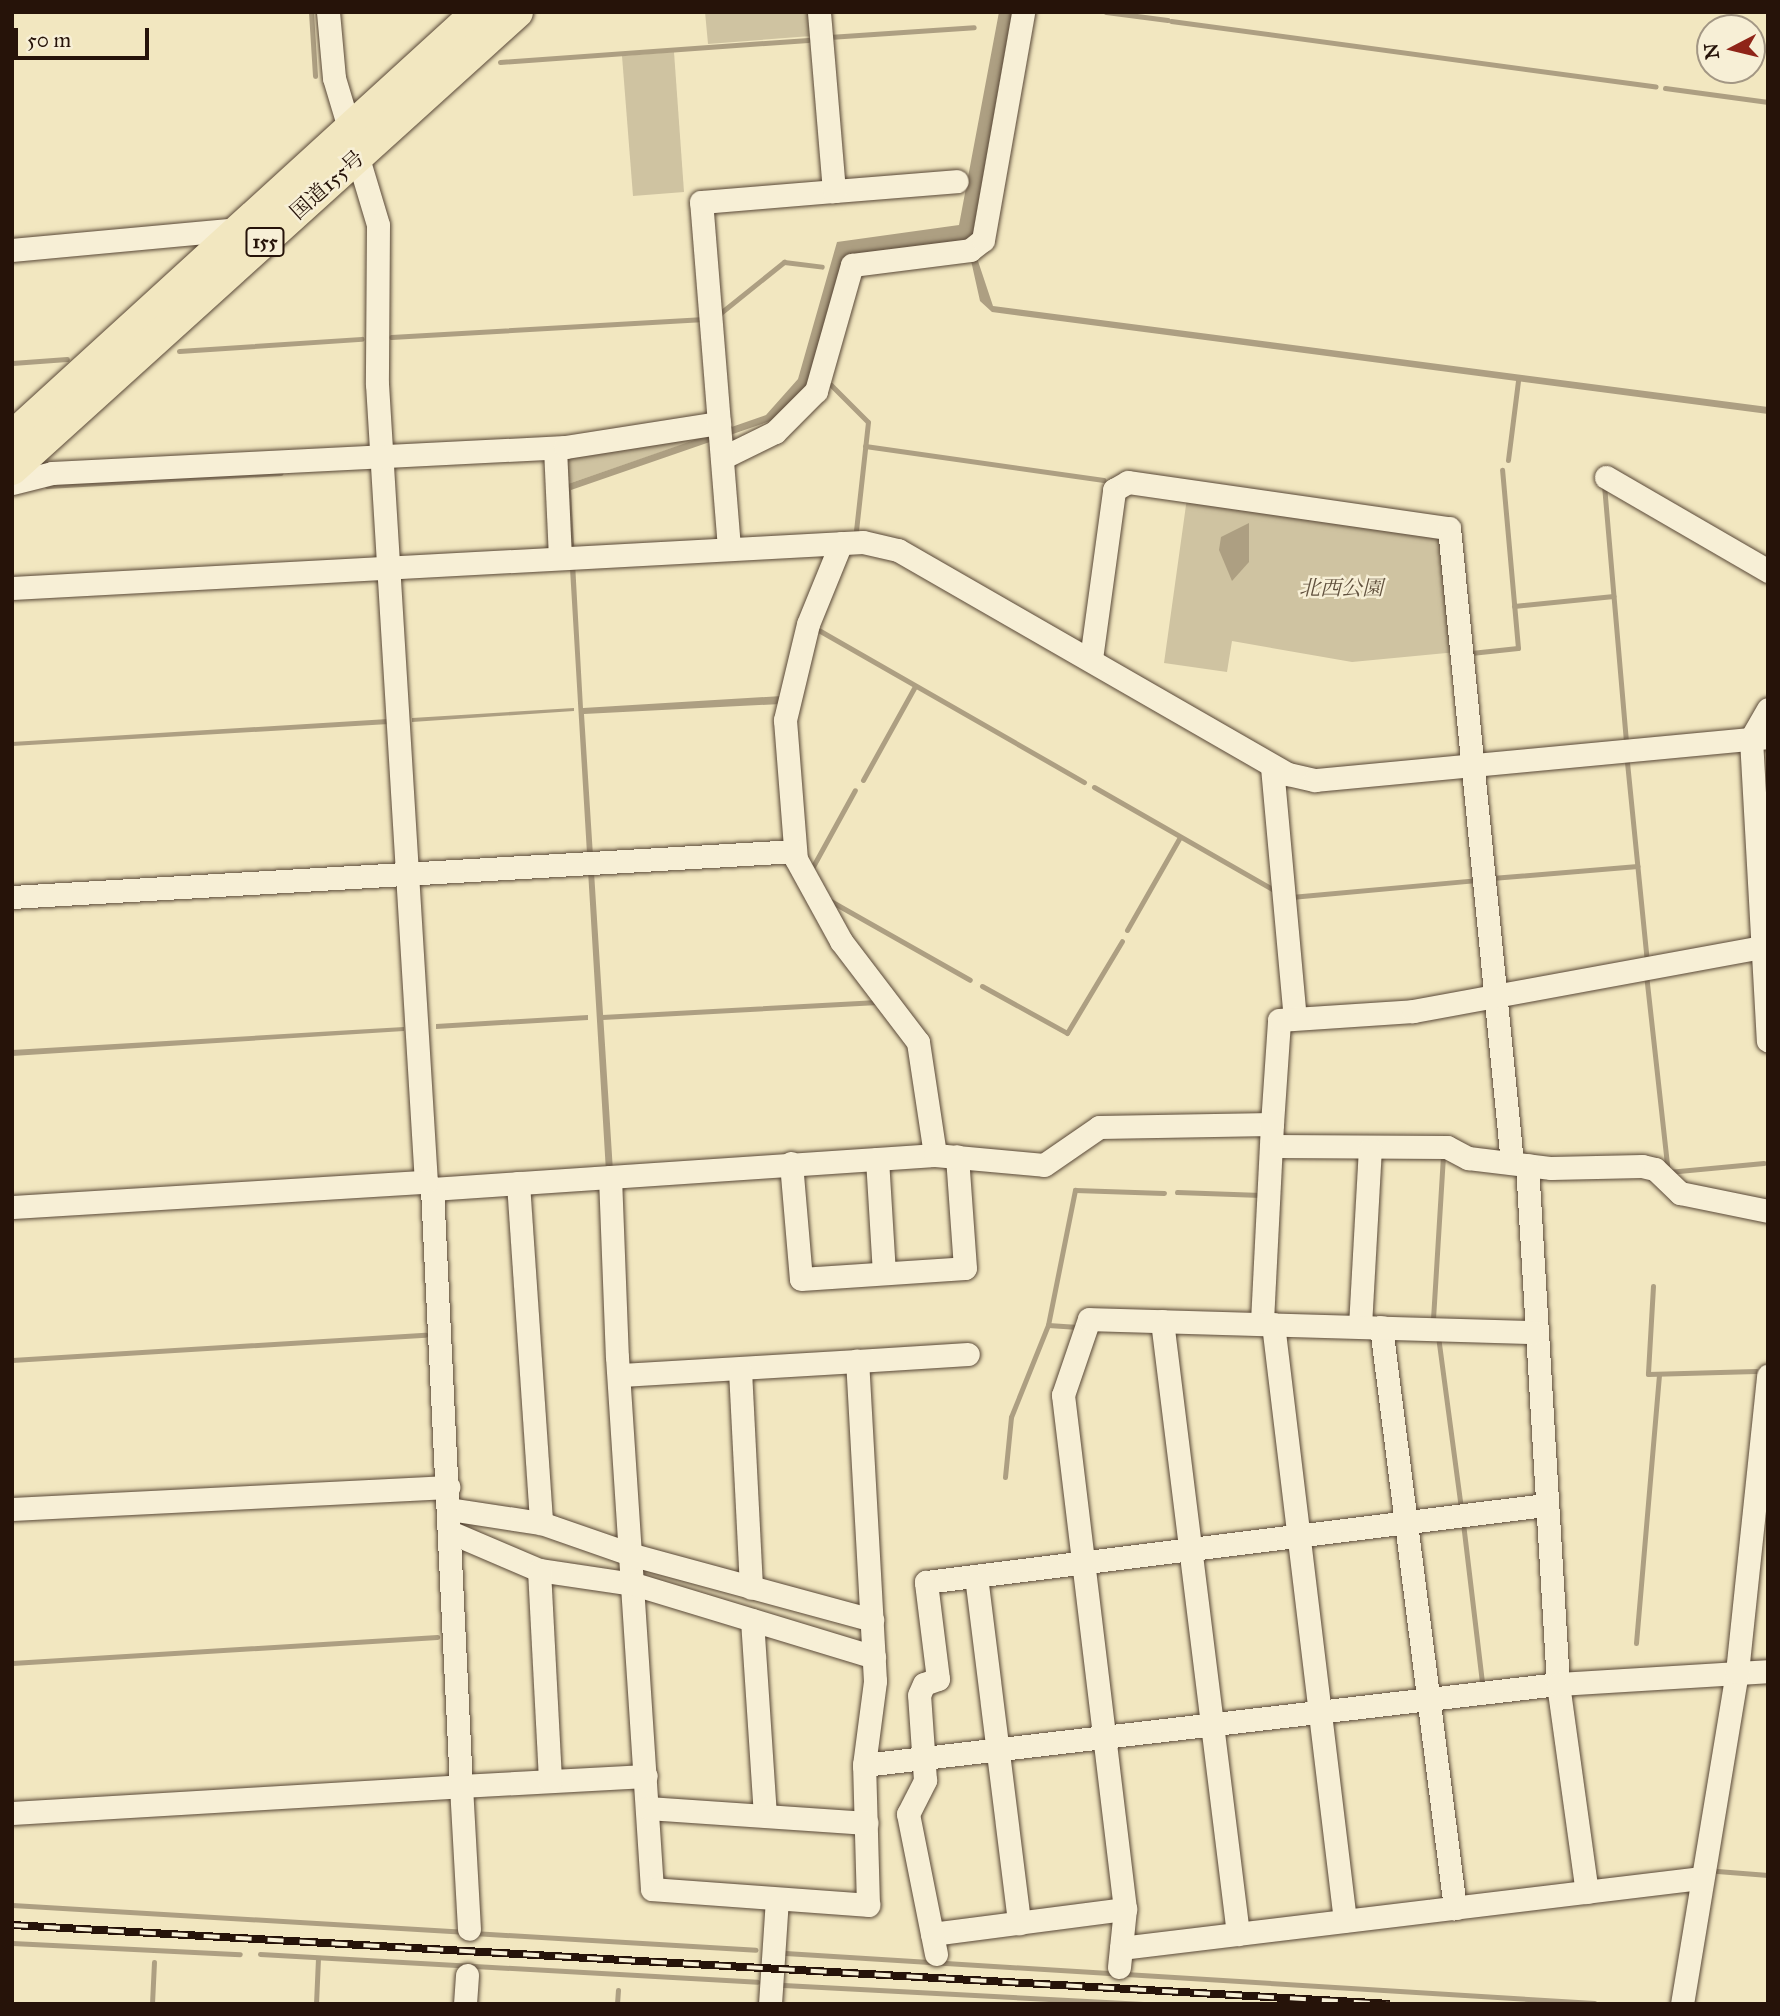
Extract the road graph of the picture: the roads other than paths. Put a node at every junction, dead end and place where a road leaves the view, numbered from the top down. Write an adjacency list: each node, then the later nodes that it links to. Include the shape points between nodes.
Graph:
1 (328, 12): 6 (street, via 334,78)
2 (478, 12): 6 (highway, 国道155号 / 155)
3 (517, 12): 7 (highway, 国道155号 / 155)
4 (820, 12): 9 (street)
5 (1023, 12): 13 (street, via 983,240 852,265 816,391 775,432)
6 (353, 125): 7 (street); 10 (highway, 国道155号 / 155)
7 (360, 156): 15 (street, via 378,225); 16 (highway, 国道155号 / 155)
8 (957, 181): 9 (street)
9 (834, 191): 13 (street, via 701,202)
10 (239, 229): 11 (street); 12 (highway, 国道155号 / 155)
11 (12, 250)
12 (12, 437)
13 (720, 438): 14 (street); 20 (street)
14 (555, 448): 15 (street); 21 (street)
15 (381, 457): 18 (street, via 52,473); 22 (street)
16 (12, 469)
17 (1606, 477): 23 (street)
18 (12, 483)
19 (841, 543): 20 (street); 25 (street, via 898,550); 30 (street, via 808,624 785,720)
20 (729, 548): 21 (street)
21 (568, 557): 22 (street)
22 (389, 568): 24 (street); 31 (street)
23 (1768, 571)
24 (12, 588)
25 (1091, 659): 28 (street, via 1114,490 1128,482 1443,523 1452,533); 29 (street)
26 (1768, 709): 27 (street)
27 (1759, 738): 28 (street); 33 (street)
28 (1475, 764): 29 (street, via 1315,780); 34 (street)
29 (1272, 766): 35 (street)
30 (795, 852): 31 (street); 39 (street, via 841,942 918,1042)
31 (407, 874): 32 (street); 45 (street)
32 (12, 897)
33 (1764, 946): 34 (street); 36 (street)
34 (1497, 999): 35 (street); 42 (street)
35 (1295, 1018): 37 (street, via 1279,1020)
36 (1768, 1041)
37 (1273, 1135): 38 (street); 39 (street, via 1099,1128 1044,1165); 50 (street)
38 (1370, 1149): 42 (street, via 1447,1147 1468,1158); 51 (street)
39 (946, 1156): 40 (street); 48 (street, via 965,1268)
40 (877, 1159): 41 (street); 48 (street)
41 (791, 1163): 43 (street); 48 (street, via 801,1279)
42 (1519, 1164): 47 (street, via 1642,1166 1655,1169 1681,1193); 52 (street)
43 (610, 1177): 44 (street); 56 (street)
44 (518, 1183): 45 (street); 62 (street)
45 (429, 1186): 46 (street); 58 (street)
46 (12, 1207)
47 (1768, 1211)
48 (884, 1273)
49 (1162, 1321): 50 (street); 65 (street); 67 (street, via 1089,1319 1063,1395)
50 (1267, 1324): 51 (street); 64 (street)
51 (1371, 1326): 52 (street); 61 (street)
52 (1534, 1332): 59 (street)
53 (968, 1354): 54 (street)
54 (857, 1361): 55 (street); 73 (street)
55 (740, 1370): 56 (street); 71 (street)
56 (621, 1375): 66 (street)
57 (1768, 1376): 76 (street)
58 (449, 1498): 60 (street); 62 (street); 63 (street)
59 (1545, 1505): 61 (street); 77 (street)
60 (12, 1509)
61 (1406, 1522): 64 (street); 78 (street)
62 (541, 1523): 66 (street)
63 (450, 1532): 68 (street); 87 (street)
64 (1296, 1536): 65 (street); 79 (street)
65 (1190, 1549): 67 (street); 80 (street)
66 (632, 1555): 70 (street); 71 (street)
67 (1083, 1563): 69 (street); 81 (street)
68 (539, 1570): 70 (street); 86 (street)
69 (976, 1576): 82 (street); 83 (street, via 926,1583 938,1679 924,1684 919,1695)
70 (634, 1584): 72 (street); 85 (street)
71 (751, 1588): 73 (street)
72 (752, 1620): 74 (street); 90 (street)
73 (872, 1620): 74 (street)
74 (874, 1657): 84 (street)
75 (1768, 1671): 76 (street)
76 (1737, 1672): 77 (street); 92 (street)
77 (1558, 1684): 78 (street); 93 (street)
78 (1429, 1700): 79 (street); 95 (street)
79 (1322, 1714): 80 (street); 97 (street)
80 (1212, 1726): 81 (street); 100 (street)
81 (1104, 1738): 82 (street); 96 (street)
82 (998, 1750): 83 (street); 98 (street)
83 (923, 1759): 84 (street); 98 (street, via 925,1780 908,1814 934,1944)
84 (864, 1765): 91 (street)
85 (646, 1776): 86 (street); 88 (street)
86 (550, 1781): 87 (street)
87 (461, 1786): 89 (street); 99 (street)
88 (648, 1808): 90 (street); 94 (street, via 652,1889)
89 (12, 1812)
90 (765, 1816): 91 (street)
91 (866, 1824): 94 (street, via 869,1905)
92 (1700, 1878): 93 (street); 104 (street)
93 (1587, 1892): 95 (street)
94 (777, 1899): 102 (street)
95 (1455, 1908): 97 (street)
96 (1125, 1909): 98 (street); 100 (street, via 1120,1957)
97 (1345, 1921): 100 (street)
98 (1019, 1923)
99 (469, 1929)
100 (1238, 1934)
101 (467, 1975): 103 (street)
102 (778, 2003)
103 (465, 2004)
104 (1682, 2004)

